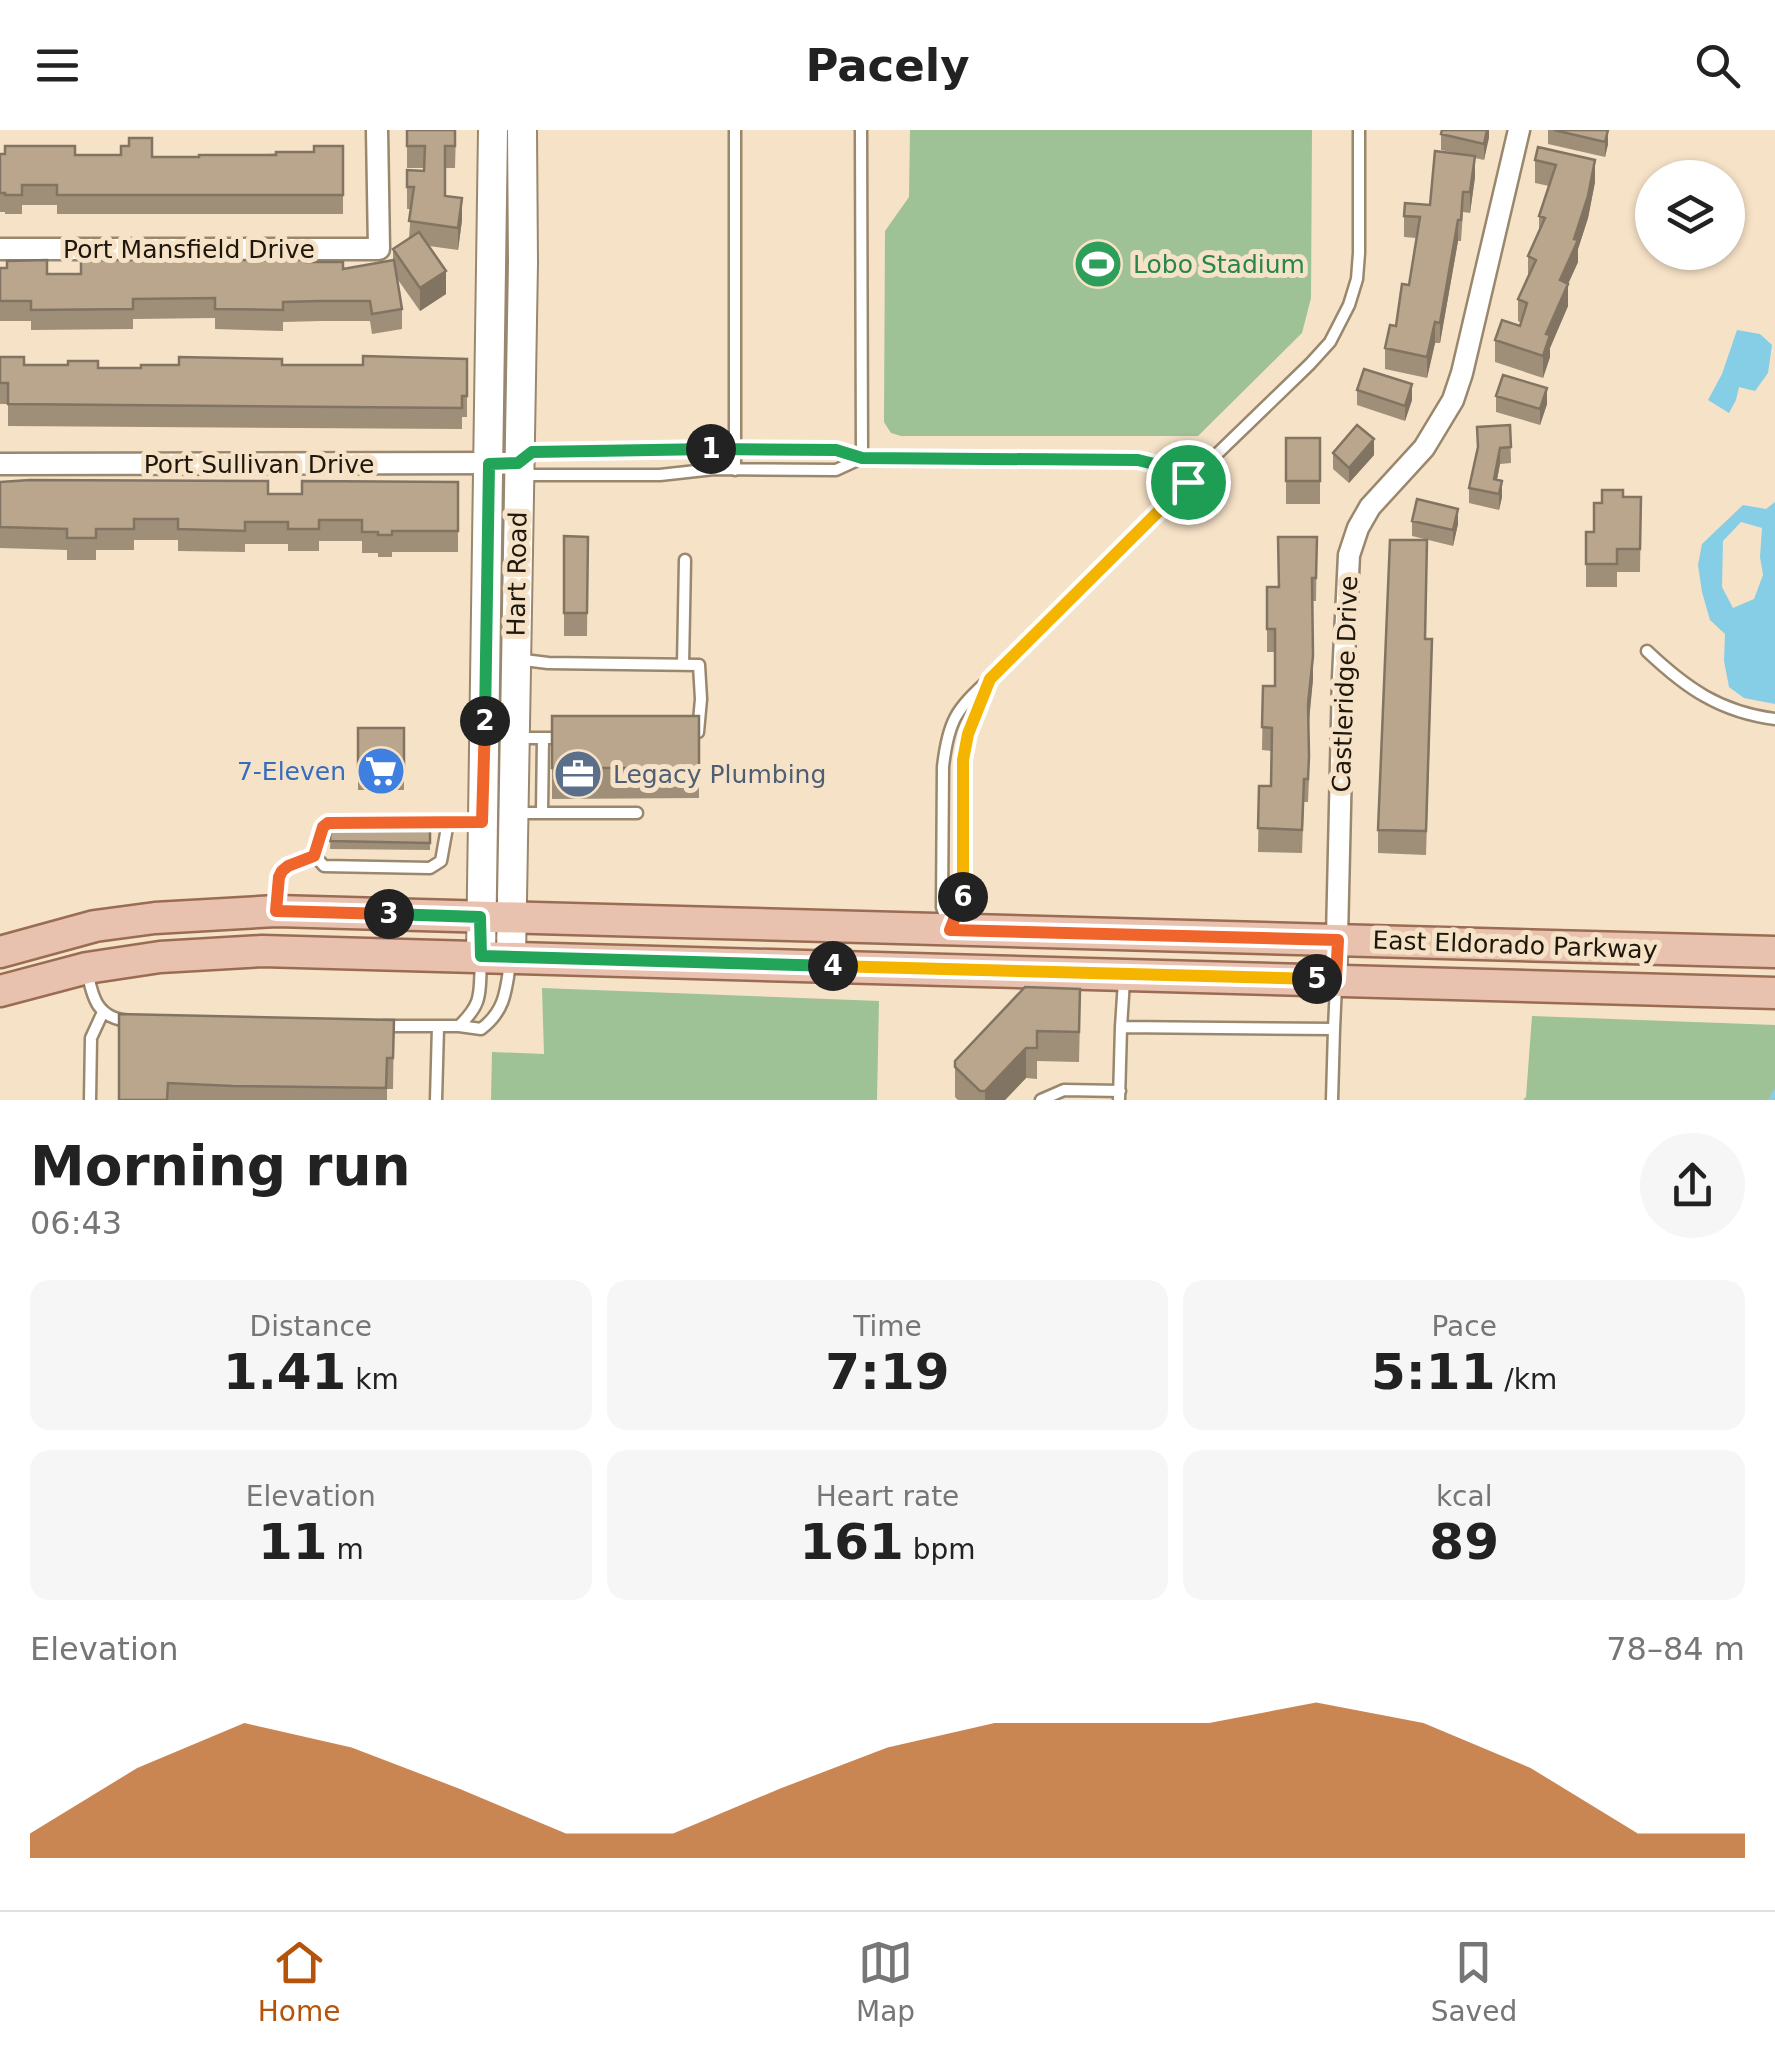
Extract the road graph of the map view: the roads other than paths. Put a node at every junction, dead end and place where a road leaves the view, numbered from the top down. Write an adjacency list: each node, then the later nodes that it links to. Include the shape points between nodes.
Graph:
1 (377, 130): 8 (street, Port Mansfield Drive, via 379,249)
2 (493, 130): 13 (street, Hart Road)
3 (522, 130): 11 (street, Hart Road)
4 (735, 130): 9 (lane)
5 (861, 130): 10 (lane)
6 (1359, 130): 15 (lane, via 1358,267 1343,318 1310,364)
7 (1519, 130): 35 (street, Castleridge Drive, via 1453,400 1424,448 1370,507 1350,555)
8 (0, 249)
9 (735, 449): 10 (lane, via 836,450); 11 (lane, via 532,452); 14 (lane)
10 (862, 458): 14 (lane, via 836,470); 15 (lane, via 1138,460)
11 (518, 463): 13 (street, Port Sullivan Drive); 14 (lane, via 532,476); 19 (street, Hart Road)
12 (0, 464): 13 (street, Port Sullivan Drive)
13 (489, 464): 18 (street, Hart Road)
14 (735, 470)
15 (1188, 482): 21 (lane)
16 (685, 560): 20 (lane)
17 (1646, 651): 22 (lane, via 1710,700)
18 (486, 659): 19 (street); 29 (street, Hart Road)
19 (516, 659): 20 (lane); 24 (street, Hart Road)
20 (683, 665): 23 (lane, via 699,665 701,699 698,732)
21 (990, 679): 34 (lane, via 965,748 963,900); 34 (lane, via 956,713 945,747 942,907)
22 (1775, 719)
23 (684, 737)
24 (528, 738): 25 (lane); 26 (street, Hart Road)
25 (578, 738)
26 (528, 813): 27 (lane); 33 (street, Hart Road)
27 (636, 813)
28 (448, 822): 29 (lane); 30 (lane, via 328,823); 30 (lane, via 440,862 430,868 324,866)
29 (482, 822): 32 (street, Hart Road)
30 (314, 856): 31 (lane, via 282,871)
31 (276, 911): 32 (main road, East Eldorado Parkway); 36 (main road, East Eldorado Parkway, via 125,922)
32 (480, 917): 33 (main road, East Eldorado Parkway); 38 (street, Hart Road)
33 (512, 917): 34 (main road, East Eldorado Parkway); 38 (street, Hart Road)
34 (950, 930): 35 (main road, East Eldorado Parkway)
35 (1338, 940): 37 (main road, East Eldorado Parkway); 41 (street, Castleridge Drive)
36 (0, 952)
37 (1775, 952)
38 (496, 957): 39 (main road, East Eldorado Parkway, via 262,951); 40 (main road, East Eldorado Parkway); 47 (lane, via 475,1010); 47 (lane, via 506,994 494,1020 481,1029)
39 (87, 968): 42 (main road, East Eldorado Parkway); 44 (lane)
40 (1124, 975): 41 (main road, East Eldorado Parkway); 49 (lane)
41 (1336, 980): 43 (main road, East Eldorado Parkway); 50 (lane)
42 (0, 991)
43 (1775, 993)
44 (102, 1012): 45 (lane); 52 (lane, via 91,1038)
45 (136, 1021)
46 (381, 1026): 48 (lane)
47 (459, 1026): 48 (lane)
48 (438, 1027): 53 (lane)
49 (1121, 1027): 50 (lane); 51 (lane)
50 (1334, 1029): 55 (lane)
51 (1120, 1096): 54 (lane, via 1064,1090)
52 (90, 1100)
53 (436, 1100)
54 (1042, 1100)
55 (1332, 1100)

